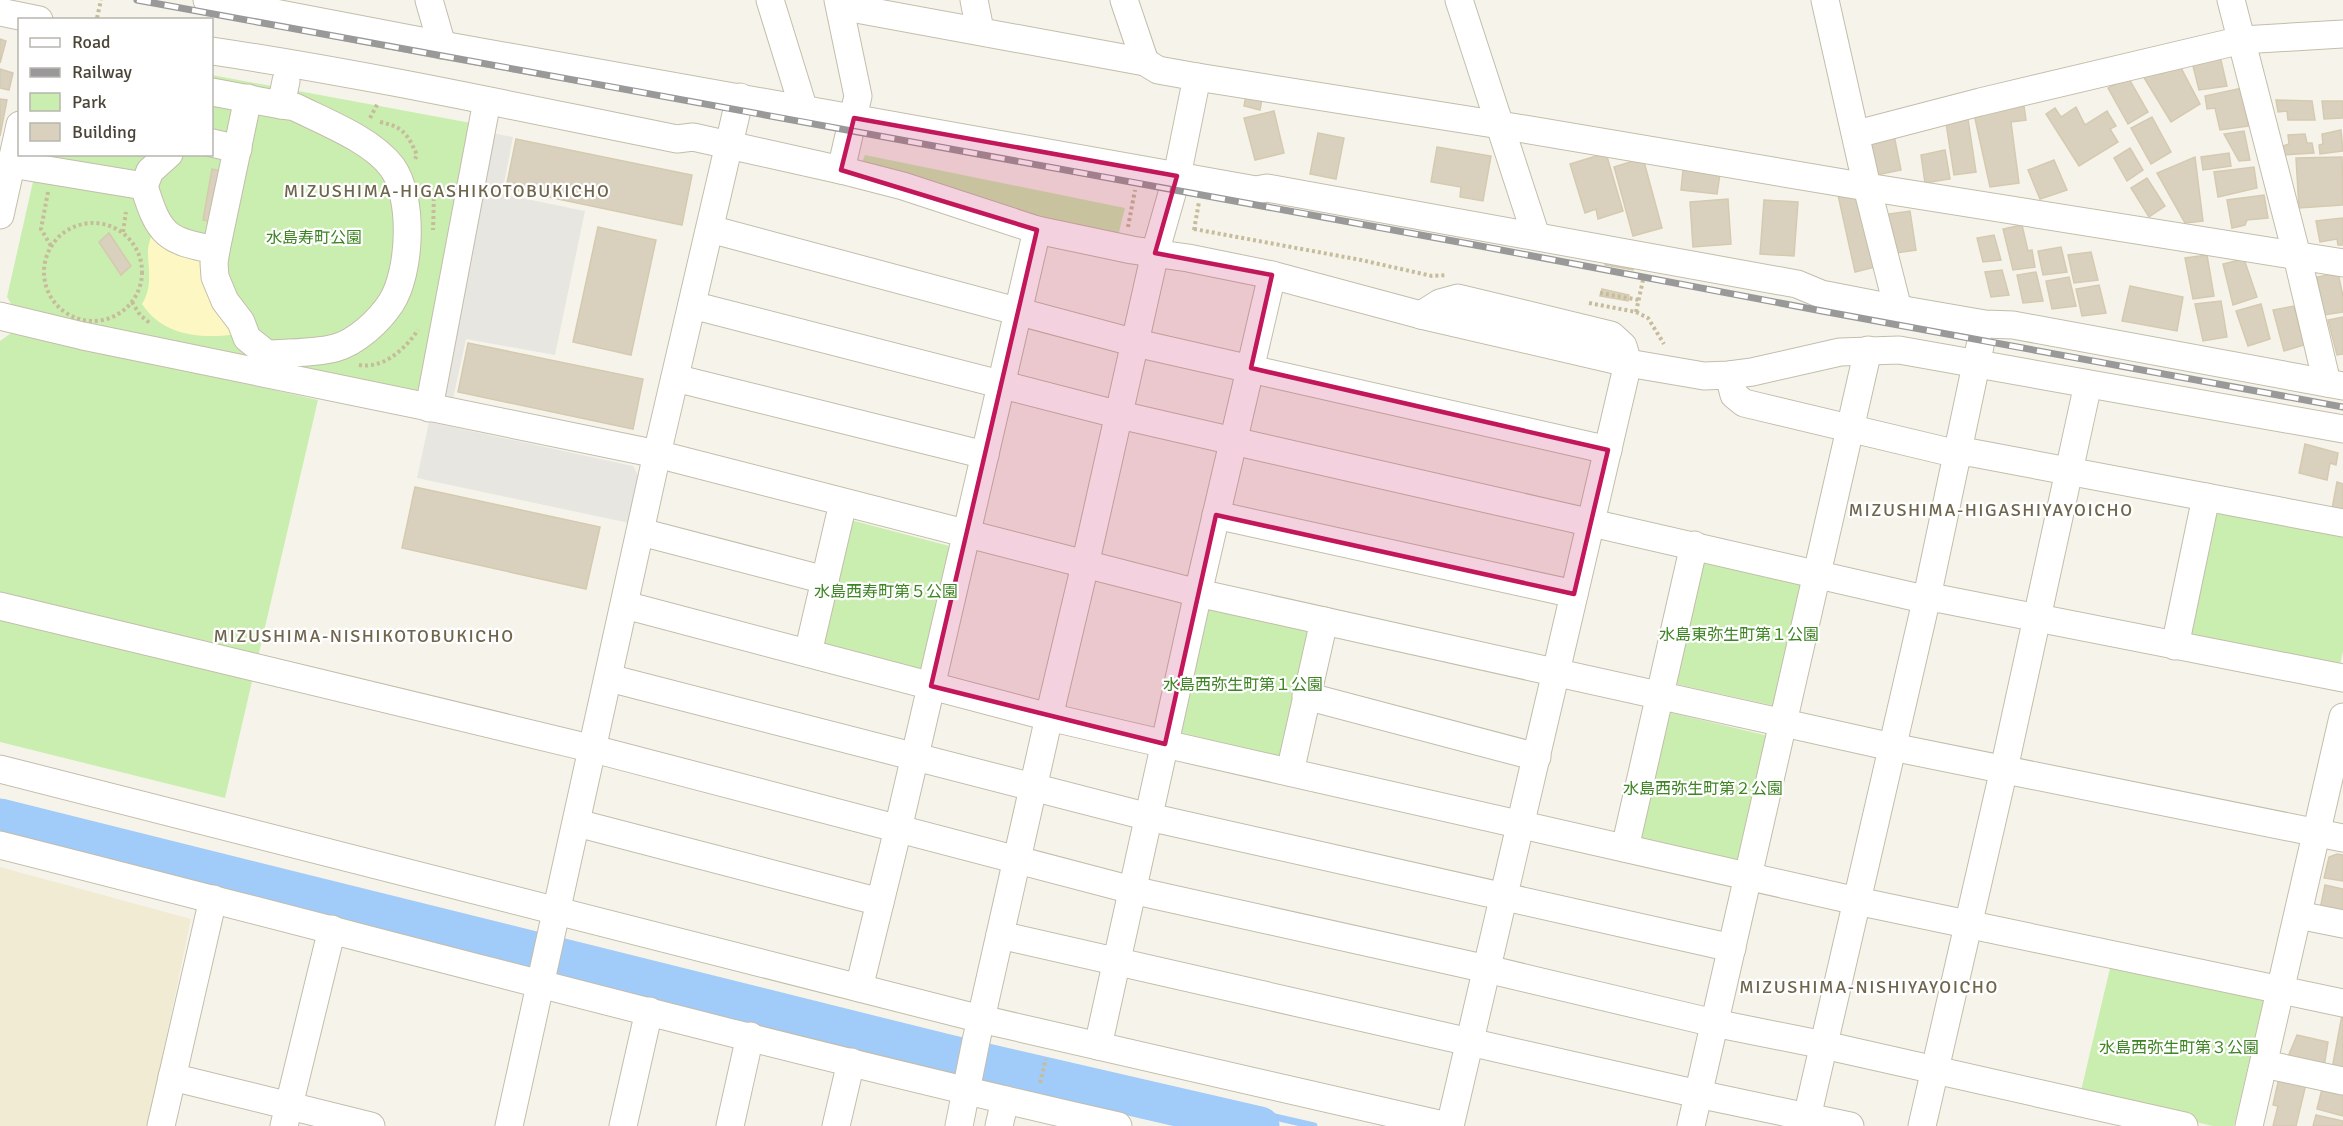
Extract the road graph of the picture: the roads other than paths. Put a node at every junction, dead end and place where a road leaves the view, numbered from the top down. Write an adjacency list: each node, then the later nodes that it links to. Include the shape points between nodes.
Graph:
1 (45, 0): 13 (street)
2 (207, 0): 17 (street)
3 (429, 0): 17 (street)
4 (770, 0): 25 (street)
5 (974, 0): 14 (street)
6 (1124, 0): 19 (street)
7 (1459, 0): 27 (street)
8 (1825, 0): 29 (street)
9 (2231, 0): 16 (street)
10 (839, 3): 14 (street); 26 (street, via 858,96)
11 (0, 12): 12 (street)
12 (30, 18)
13 (40, 18)
14 (980, 30): 19 (street)
15 (2343, 34): 16 (street)
16 (2242, 40): 29 (street); 45 (street)
17 (442, 45): 22 (street)
18 (213, 51): 24 (street)
19 (1145, 62): 20 (street, via 1158,69)
20 (1197, 76): 27 (street); 36 (street)
21 (213, 92): 23 (street)
22 (740, 97): 25 (street); 31 (street)
23 (248, 98): 32 (street); 57 (street, via 283,93 295,107 377,151 392,167 404,191 407,224 400,282 392,302 375,322 335,348)
24 (487, 101): 31 (street, via 677,139 693,137); 64 (street)
25 (804, 110): 26 (street)
26 (854, 118): 35 (street); 36 (street)
27 (1500, 125): 38 (street); 42 (street)
28 (18, 132): 34 (street)
29 (1857, 134): 38 (street)
30 (213, 143): 32 (street)
31 (730, 145): 35 (street); 40 (street)
32 (238, 149): 43 (street)
33 (167, 156): 37 (street, via 150,171)
34 (7, 170): 37 (street, via 52,172); 39 (street)
35 (841, 170): 41 (street)
36 (1177, 176): 42 (street, via 1256,190 1267,188); 44 (street)
37 (144, 186): 43 (street, via 154,217 167,234 182,243)
38 (1867, 187): 45 (street); 49 (street)
39 (0, 215)
40 (710, 229): 48 (street); 50 (street)
41 (1037, 230): 44 (street); 50 (street)
42 (1536, 236): 49 (street, via 1797,284 1821,294)
43 (216, 250): 57 (street, via 215,277 225,301)
44 (1155, 253): 47 (street); 53 (street)
45 (2297, 256): 46 (street); 63 (street)
46 (2343, 263)
47 (1272, 275): 55 (street, via 1421,315); 58 (street)
48 (692, 305): 60 (street); 61 (street)
49 (1898, 309): 52 (street)
50 (1018, 310): 53 (street); 61 (street)
51 (0, 316): 57 (street, via 83,336)
52 (1985, 324): 56 (street); 63 (street, via 2013,325)
53 (1136, 343): 58 (street); 65 (street)
54 (1868, 350): 56 (street, via 1899,350); 59 (street); 66 (street)
55 (1628, 363): 59 (street, via 1704,376); 69 (street)
56 (1977, 363): 62 (street); 70 (street)
57 (264, 364): 64 (street)
58 (1251, 368): 68 (street); 69 (street)
59 (1729, 375): 66 (street, via 1734,395 1744,404)
60 (675, 378): 71 (street); 72 (street)
61 (1001, 383): 65 (street); 72 (street)
62 (2088, 384): 67 (street); 73 (street)
63 (2335, 385)
64 (429, 408): 71 (street)
65 (1120, 415): 68 (street); 82 (street)
66 (1851, 428): 70 (street); 83 (street)
67 (2343, 429)
68 (1233, 440): 76 (street); 77 (street)
69 (1608, 450): 77 (street)
70 (1959, 452): 73 (street); 87 (street)
71 (657, 454): 75 (street); 79 (street)
72 (985, 455): 80 (street)
73 (2070, 472): 74 (street); 90 (street)
74 (2206, 497): 78 (street); 92 (street)
75 (843, 502): 80 (street); 84 (street)
76 (1216, 515): 85 (street); 86 (street)
77 (1591, 522): 81 (street); 86 (street)
78 (2343, 523)
79 (640, 532): 84 (street); 88 (street)
80 (966, 535): 82 (street); 97 (street)
81 (1694, 545): 83 (street); 98 (street)
82 (1085, 565): 85 (street); 100 (street)
83 (1817, 574): 87 (street); 102 (street)
84 (825, 580): 93 (street)
85 (1198, 594): 91 (street); 103 (street)
86 (1574, 594): 94 (street)
87 (1927, 597): 90 (street); 104 (street)
88 (625, 605): 93 (street); 95 (street)
89 (0, 606): 105 (street)
90 (2037, 618): 92 (street); 110 (street)
91 (1323, 621): 94 (street); 99 (street)
92 (2175, 646): 96 (street)
93 (808, 653): 97 (street)
94 (1556, 673): 98 (street); 108 (street)
95 (609, 678): 105 (street); 107 (street)
96 (2343, 678)
97 (931, 686): 100 (street); 107 (street)
98 (1660, 695): 102 (street); 119 (street)
99 (1306, 696): 108 (street); 111 (street)
100 (1048, 717): 103 (street); 112 (street)
101 (2343, 717): 106 (street)
102 (1783, 722): 104 (street); 121 (street)
103 (1165, 744): 111 (street); 113 (street)
104 (1892, 747): 110 (street); 125 (street)
105 (594, 749): 114 (street); 116 (street)
106 (2339, 755): 117 (street)
107 (915, 756): 112 (street); 116 (street)
108 (1537, 757): 115 (street)
109 (0, 769): 128 (street)
110 (2004, 770): 117 (street); 129 (street)
111 (1290, 772): 115 (street)
112 (1033, 786): 113 (street); 120 (street)
113 (1149, 817): 122 (street); 123 (street)
114 (577, 823): 126 (street); 128 (street)
115 (1521, 825): 119 (street); 123 (street)
116 (898, 829): 120 (street); 126 (street)
117 (2330, 836): 127 (street)
118 (0, 845): 124 (street)
119 (1625, 848): 121 (street)
120 (1016, 860): 122 (street); 132 (street)
121 (1748, 876): 125 (street); 133 (street)
122 (1132, 890): 134 (street); 135 (street)
123 (1504, 897): 133 (street); 135 (street)
124 (213, 899): 131 (street); 150 (street)
125 (1857, 901): 129 (street); 145 (street)
126 (880, 902): 137 (street)
127 (2298, 915): 130 (street); 138 (street)
128 (555, 917): 136 (street); 137 (street)
129 (1968, 924): 138 (street); 149 (street)
130 (2343, 924)
131 (332, 929): 136 (street); 155 (street)
132 (1000, 935): 134 (street); 142 (street)
133 (1732, 948): 141 (street)
134 (1117, 961): 144 (street); 146 (street)
135 (1487, 969): 141 (street); 144 (street)
136 (542, 975): 140 (street); 159 (street)
137 (859, 988): 142 (street)
138 (2281, 990): 139 (street); 148 (street)
139 (2343, 1003)
140 (649, 1011): 143 (street); 160 (street)
141 (1714, 1023): 145 (street); 153 (street)
142 (978, 1030): 146 (street); 151 (street)
143 (750, 1036): 147 (street); 161 (street)
144 (1470, 1041): 153 (street); 166 (street)
145 (1824, 1045): 149 (street); 156 (street)
146 (1098, 1046): 166 (street)
147 (851, 1062): 151 (street); 162 (street)
148 (2264, 1064): 152 (street); 171 (street)
149 (1935, 1070): 169 (street); 170 (street)
150 (172, 1077): 155 (street); 157 (street)
151 (968, 1080): 154 (street); 163 (street); 164 (street)
152 (2343, 1081)
153 (1698, 1094): 156 (street); 167 (street)
154 (1002, 1113): 165 (street)
155 (287, 1116): 158 (street)
156 (1806, 1121): 168 (street)
157 (161, 1126)
158 (371, 1126)
159 (509, 1126)
160 (623, 1126)
161 (730, 1126)
162 (836, 1126)
163 (959, 1126)
164 (975, 1126)
165 (1118, 1126)
166 (1448, 1126)
167 (1691, 1126)
168 (1850, 1126)
169 (1922, 1126)
170 (2184, 1126)
171 (2249, 1126)

